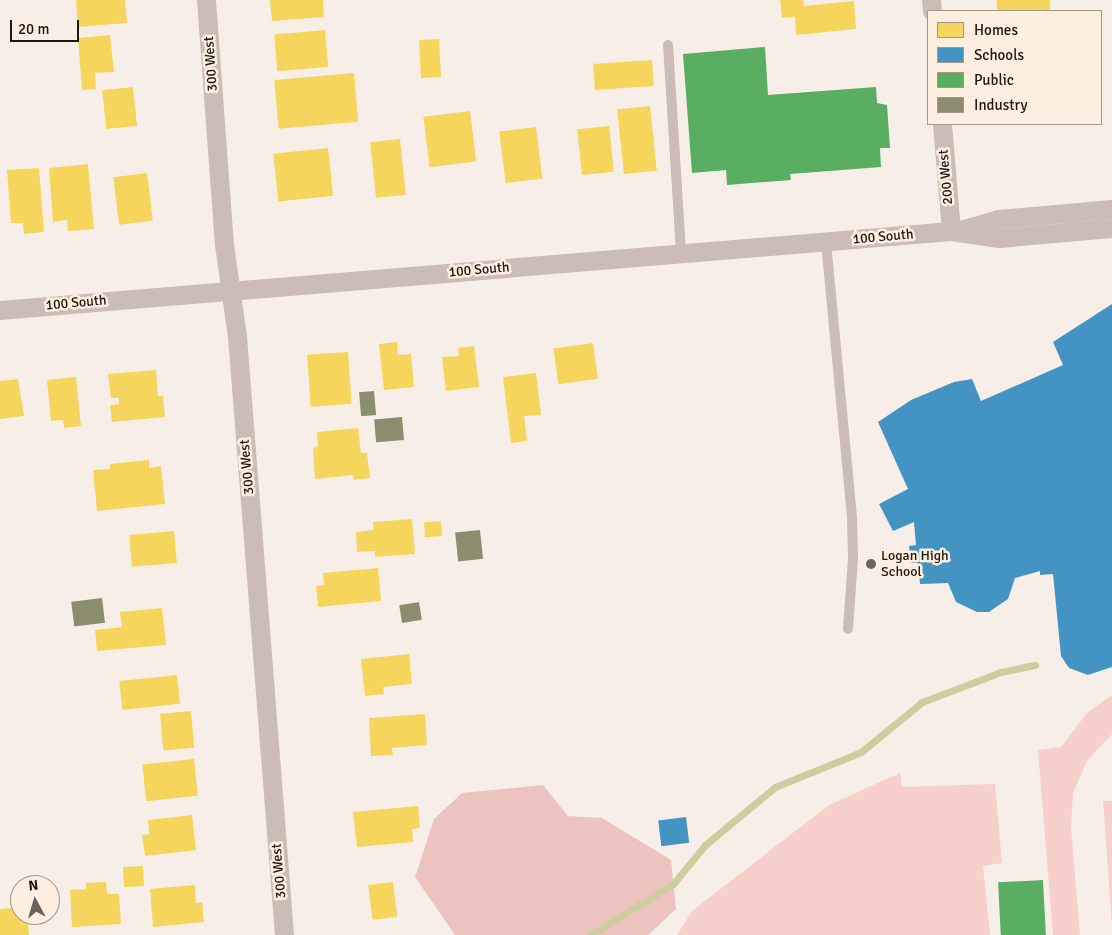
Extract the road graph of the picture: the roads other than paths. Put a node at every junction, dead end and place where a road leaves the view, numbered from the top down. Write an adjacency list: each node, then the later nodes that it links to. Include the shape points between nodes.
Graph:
1 (206, 0): 9 (street, 300 West)
2 (668, 45): 8 (lane)
3 (942, 125): 6 (street, 200 West)
4 (1112, 209): 6 (street, 100 South, via 998,219)
5 (1112, 228): 6 (street, 100 South, via 999,238)
6 (955, 231): 7 (street, 100 South)
7 (826, 242): 8 (street, 100 South); 11 (lane, via 852,518 853,560)
8 (681, 253): 9 (street, 100 South)
9 (229, 291): 10 (street, 100 South); 12 (street, 300 West, via 237,336)
10 (0, 310)
11 (848, 629)
12 (284, 935)

